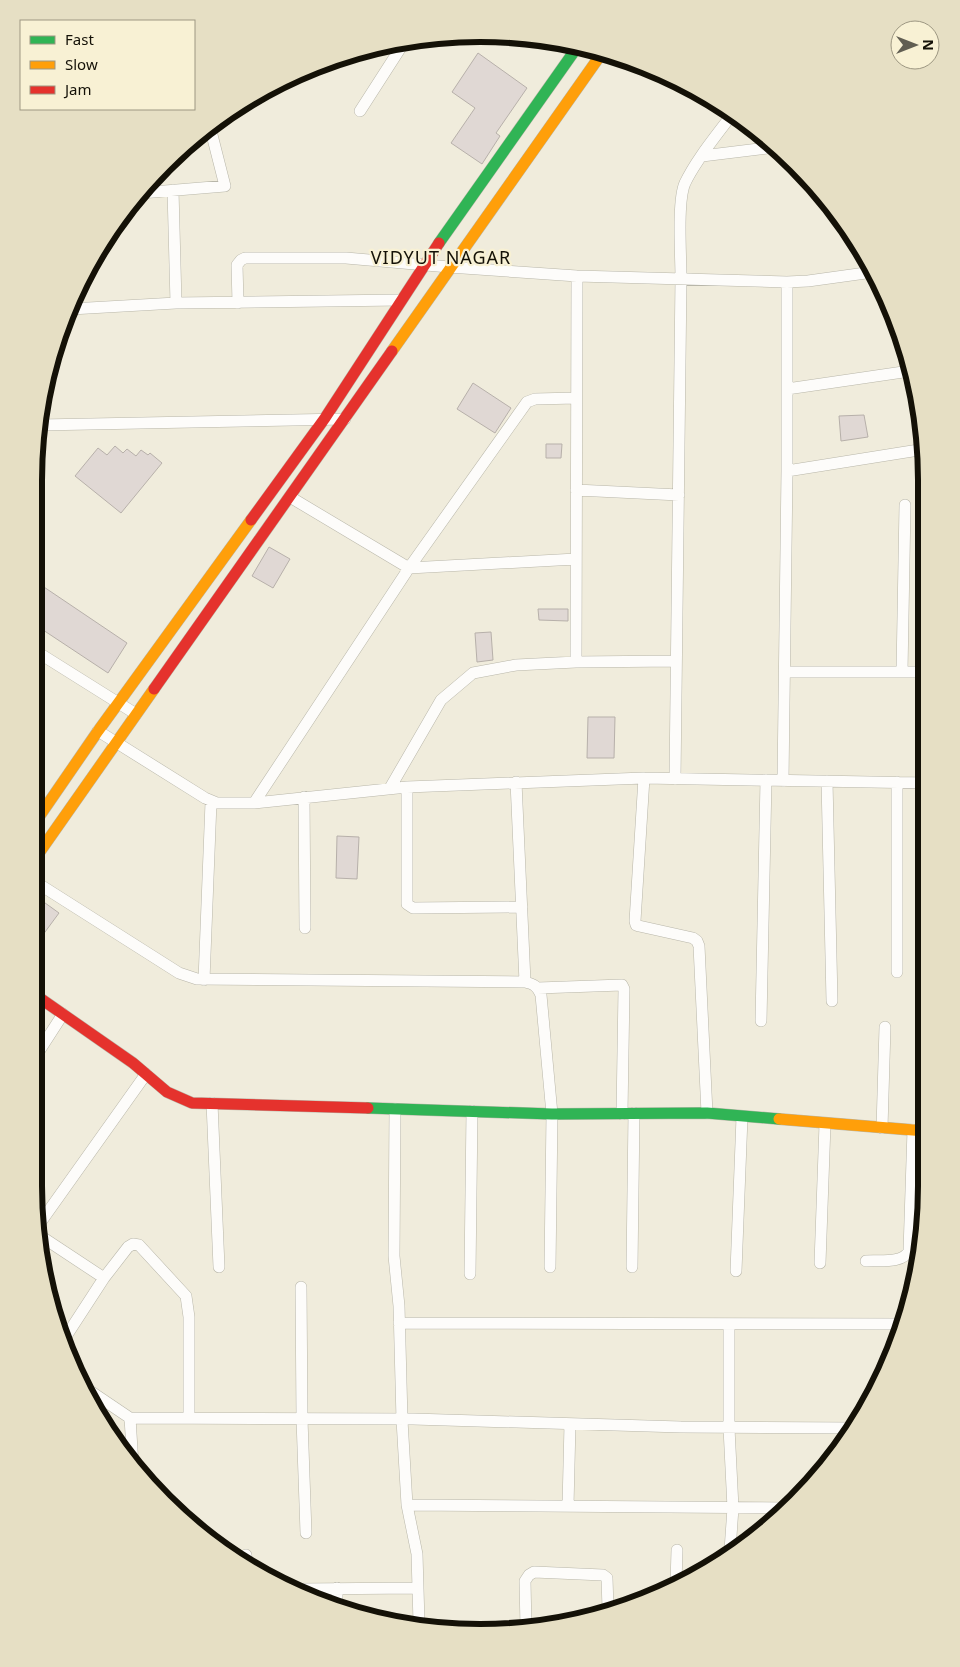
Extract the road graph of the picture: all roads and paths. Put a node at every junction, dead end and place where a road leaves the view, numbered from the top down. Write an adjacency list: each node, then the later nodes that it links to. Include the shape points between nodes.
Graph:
1 (399, 50): 4 (street)
2 (573, 53): 11 (main road)
3 (598, 59): 12 (main road)
4 (360, 111)
5 (728, 120): 8 (street)
6 (212, 135): 9 (street, via 225,186)
7 (765, 148): 8 (street)
8 (702, 156): 15 (street, via 685,184 681,199)
9 (174, 190): 10 (street); 18 (street)
10 (151, 192)
11 (424, 265): 12 (street); 17 (main road); 19 (street, via 346,258 245,258 238,265)
12 (450, 267): 14 (street); 25 (main road)
13 (865, 273): 16 (street)
14 (577, 276): 15 (street); 23 (street)
15 (681, 278): 16 (street); 30 (street)
16 (787, 282): 22 (street)
17 (400, 300): 19 (street); 24 (main road)
18 (176, 303): 19 (street); 20 (street)
19 (238, 303)
20 (78, 309)
21 (904, 372): 22 (street)
22 (787, 389): 28 (street)
23 (576, 398): 29 (street); 34 (street, via 527,402)
24 (326, 418): 25 (street); 26 (street); 41 (main road)
25 (346, 419): 31 (main road)
26 (46, 424)
27 (917, 451): 28 (street)
28 (787, 471): 38 (street)
29 (576, 490): 30 (street); 33 (street)
30 (679, 495): 36 (street)
31 (290, 498): 34 (street); 42 (main road)
32 (905, 505): 39 (street)
33 (576, 559): 34 (street); 37 (street)
34 (409, 568): 57 (street)
35 (42, 655): 41 (street)
36 (676, 661): 37 (street); 46 (street)
37 (576, 662): 54 (street, via 516,665 473,673 441,700)
38 (785, 672): 39 (street); 48 (street)
39 (902, 672): 40 (street)
40 (918, 672)
41 (119, 703): 42 (street); 43 (main road)
42 (136, 714): 44 (main road)
43 (98, 731): 44 (street); 58 (main road)
44 (117, 742): 56 (street); 59 (main road)
45 (644, 778): 46 (street); 50 (street); 77 (street, via 635,921 639,926 693,938 699,946)
46 (675, 779): 47 (street)
47 (766, 780): 48 (street); 70 (street)
48 (783, 781): 49 (street)
49 (827, 781): 51 (street); 68 (street)
50 (516, 782): 53 (street); 61 (street)
51 (897, 782): 52 (street); 63 (street)
52 (918, 783)
53 (407, 787): 54 (street); 61 (street, via 409,907)
54 (390, 788): 55 (street)
55 (304, 797): 57 (street); 62 (street)
56 (211, 802): 57 (street); 64 (street)
57 (254, 803)
58 (42, 812)
59 (42, 849)
60 (42, 886): 64 (street, via 179,974)
61 (522, 906): 65 (street)
62 (305, 928)
63 (897, 972)
64 (204, 980): 65 (street)
65 (526, 982): 66 (street)
66 (538, 988): 78 (street); 79 (street, via 622,985)
67 (42, 999): 69 (main road)
68 (832, 1001)
69 (64, 1014): 72 (street); 73 (main road)
70 (761, 1021)
71 (885, 1027): 83 (street)
72 (42, 1047)
73 (146, 1074): 74 (main road, via 167,1092 192,1103); 86 (street)
74 (212, 1103): 75 (main road); 90 (street)
75 (395, 1109): 76 (main road); 97 (street, via 394,1256)
76 (472, 1111): 78 (main road); 94 (street)
77 (707, 1113): 80 (main road); 81 (main road)
78 (552, 1114): 79 (main road); 91 (street)
79 (622, 1114): 80 (main road)
80 (634, 1114): 92 (street)
81 (742, 1117): 82 (main road); 93 (street)
82 (825, 1124): 83 (main road); 89 (street)
83 (882, 1128): 84 (main road)
84 (918, 1131)
85 (918, 1143): 88 (street, via 909,1251 901,1259)
86 (43, 1218)
87 (45, 1238): 95 (street)
88 (866, 1261)
89 (820, 1263)
90 (219, 1268)
91 (550, 1268)
92 (632, 1268)
93 (736, 1272)
94 (470, 1274)
95 (104, 1278): 100 (street); 103 (street, via 133,1244 139,1246 186,1296)
96 (301, 1287): 104 (street)
97 (399, 1323): 98 (street); 105 (street)
98 (729, 1324): 99 (street); 107 (street)
99 (895, 1324)
100 (68, 1333)
101 (95, 1394): 102 (street)
102 (130, 1418): 103 (street); 109 (street)
103 (190, 1418): 104 (street)
104 (302, 1419): 105 (street); 114 (street)
105 (402, 1420): 106 (street); 110 (street)
106 (570, 1424): 107 (street); 111 (street)
107 (729, 1428): 108 (street); 112 (street)
108 (845, 1428)
109 (131, 1451)
110 (407, 1505): 111 (street); 119 (street, via 417,1554)
111 (568, 1506): 112 (street)
112 (733, 1508): 113 (street); 115 (street)
113 (776, 1508)
114 (306, 1533)
115 (730, 1546)
116 (677, 1550): 117 (street)
117 (676, 1578)
118 (337, 1588): 119 (street); 120 (street); 121 (street)
119 (418, 1588): 123 (street)
120 (308, 1589)
121 (337, 1600)
122 (608, 1605): 124 (street, via 608,1583 603,1575 534,1572 526,1581)
123 (419, 1620)
124 (526, 1622)

